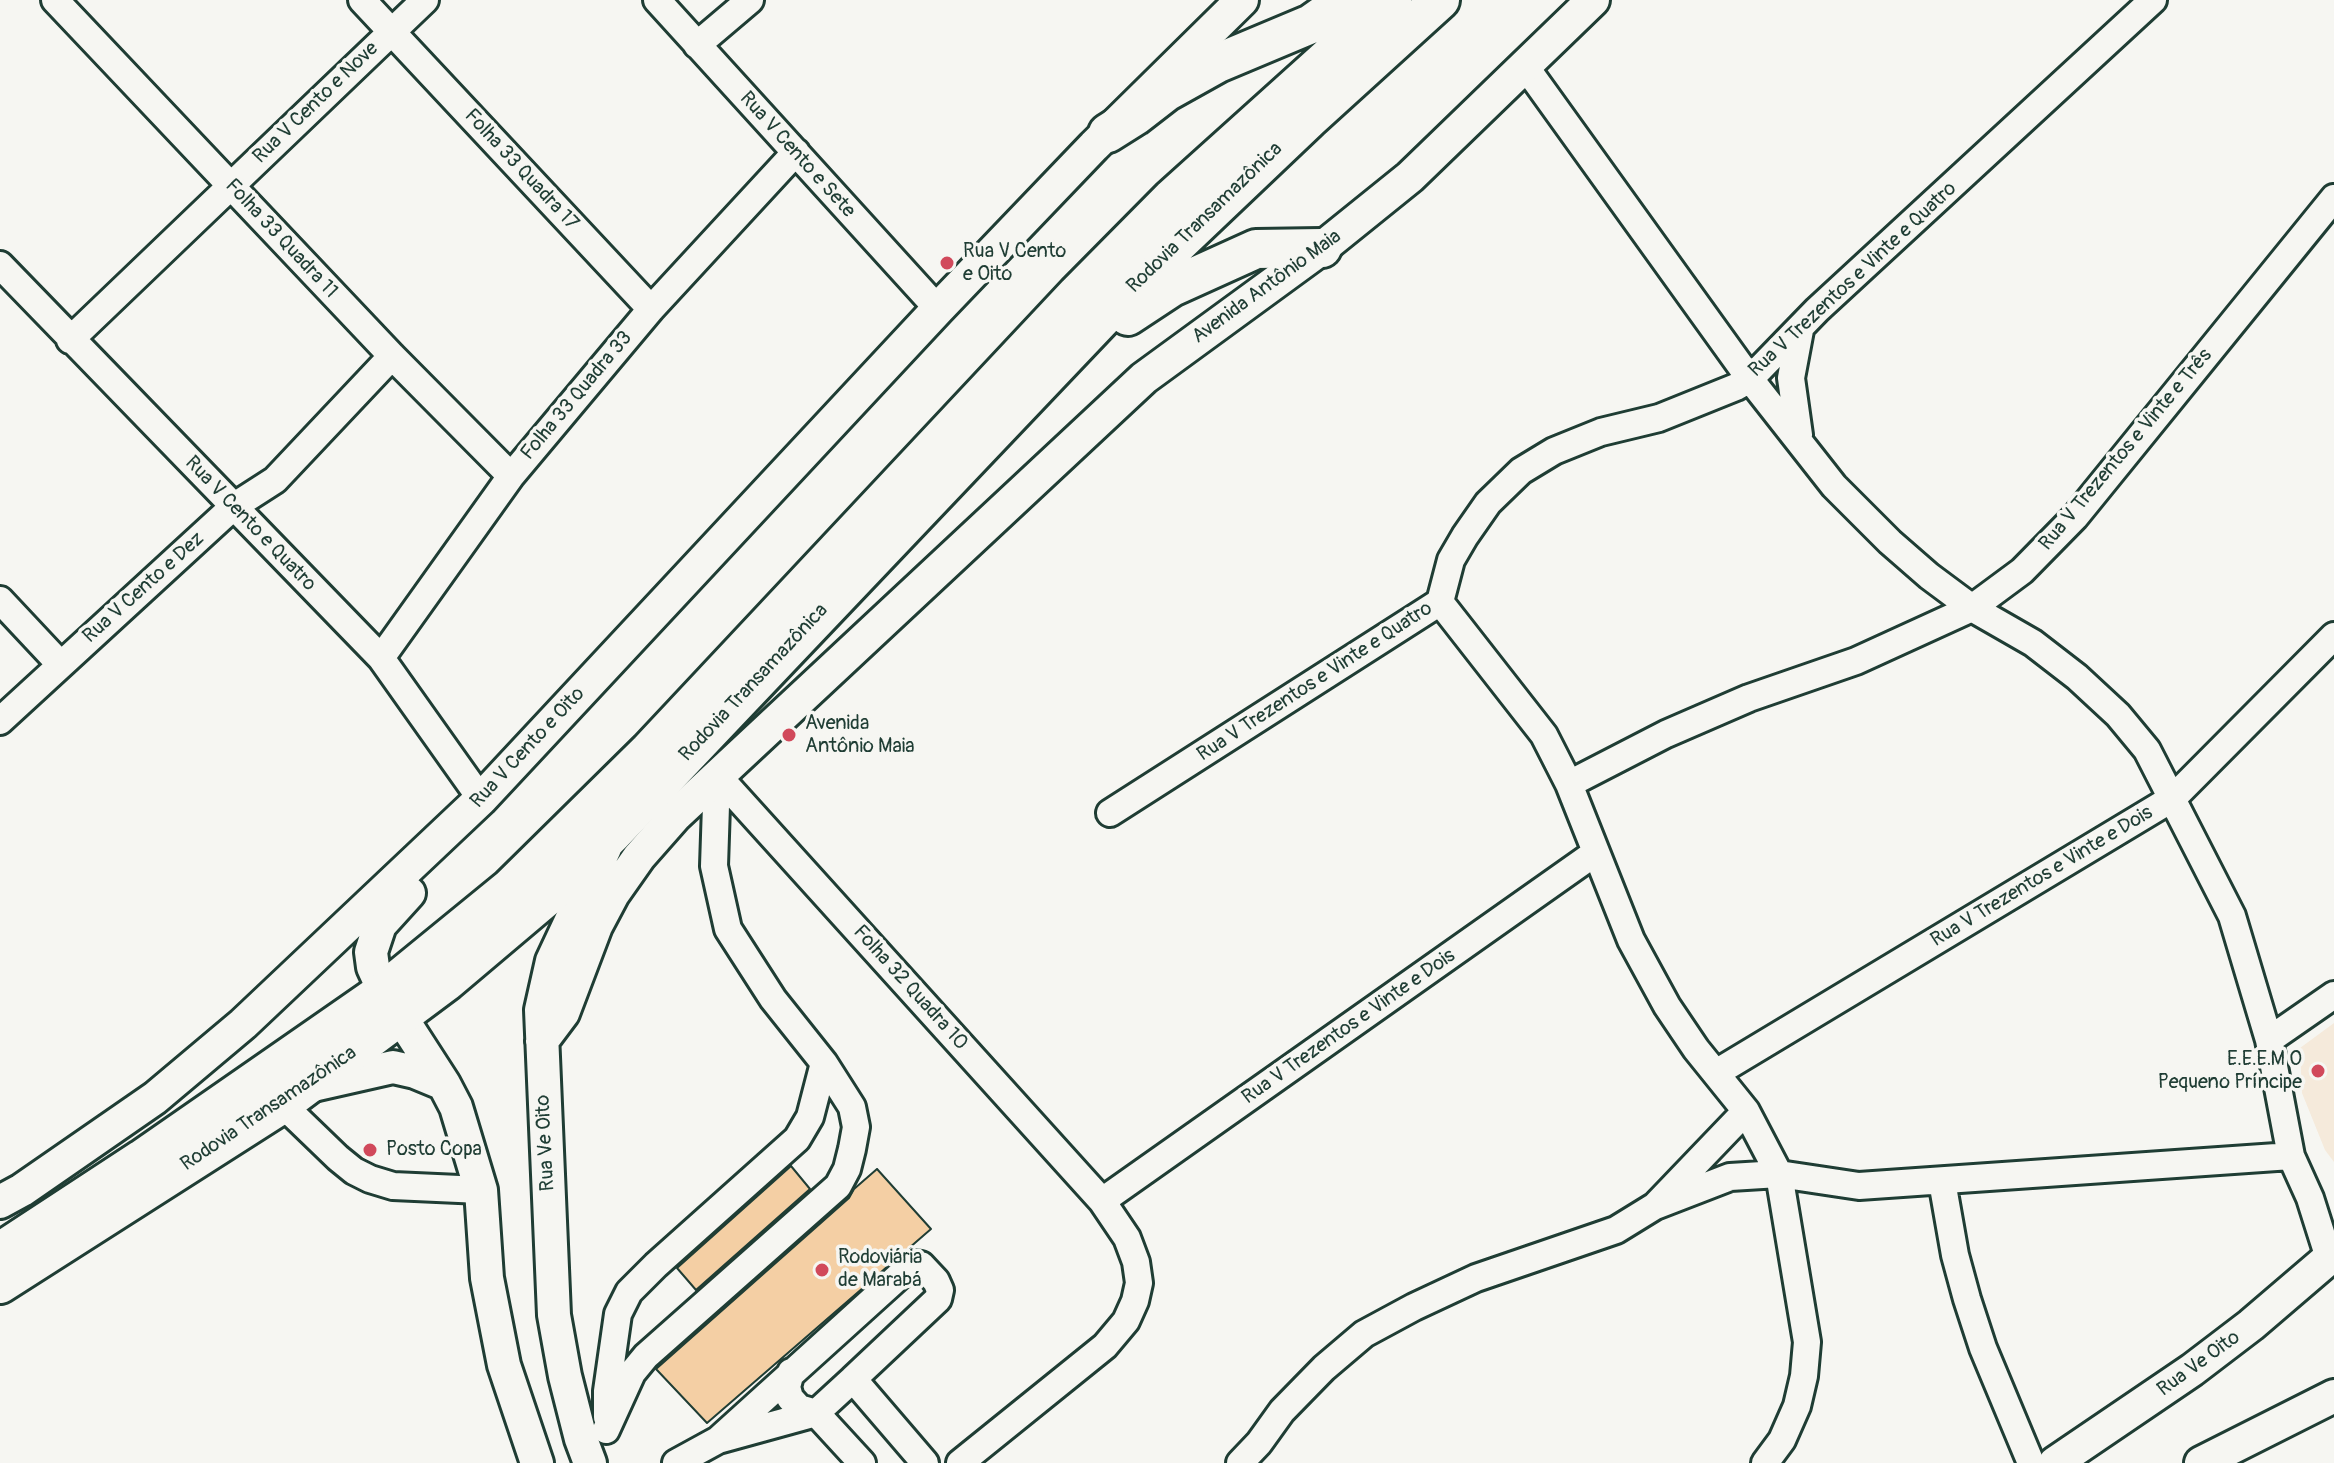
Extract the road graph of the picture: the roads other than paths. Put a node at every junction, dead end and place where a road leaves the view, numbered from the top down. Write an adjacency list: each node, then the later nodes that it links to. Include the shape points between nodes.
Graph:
1 (55, 0): 17 (street, Folha 33 Quadra 11)
2 (362, 0): 12 (street, Folha 33 Quadra 17)
3 (425, 0): 12 (street, Rua V Cento e Nove)
4 (657, 0): 13 (street, Rua V Cento e Sete)
5 (750, 0): 13 (street)
6 (1242, 0): 15 (main road, Rua V Cento e Oito)
7 (1345, 0): 15 (highway, via 1311,24 1218,63 1166,92)
8 (1392, 0): 46 (highway, Rodovia Transamazônica, via 1172,198 1087,283 583,818)
9 (1440, 0): 27 (highway, Rodovia Transamazônica, via 1127,292)
10 (1593, 0): 14 (main road, Avenida Antônio Maia)
11 (2153, 0): 23 (street, Rua V Trezentos e Vinte e Quatro)
12 (391, 31): 17 (street, Rua V Cento e Nove); 21 (street, Folha 33 Quadra 17)
13 (697, 45): 16 (street, Rua V Cento e Sete)
14 (1525, 66): 19 (main road, Avenida Antônio Maia, via 1410,177); 26 (street)
15 (1108, 133): 22 (main road, Rua V Cento e Oito)
16 (796, 152): 21 (street, Folha 33 Quadra 33); 22 (street, Rua V Cento e Sete)
17 (230, 186): 24 (street, Rua V Cento e Nove); 25 (street, Folha 33 Quadra 11)
18 (2334, 198): 33 (street, Rua V Trezentos e Vinte e Três, via 2075,517 2022,571)
19 (1322, 248): 27 (highway, via 1256,249 1181,282 1111,327); 38 (main road, Avenida Antônio Maia, via 1144,378)
20 (0, 265): 24 (street, Rua V Cento e Quatro)
21 (651, 309): 29 (street, Folha 33 Quadra 33)
22 (938, 309): 41 (main road, Rua V Cento e Oito)
23 (1800, 330): 26 (street, Rua V Trezentos e Vinte e Quatro); 28 (street, via 1791,378)
24 (70, 340): 30 (street, Rua V Cento e Quatro)
25 (392, 356): 29 (street, Folha 33 Quadra 11); 30 (street, Rua V Cento e Dez, via 275,480)
26 (1750, 379): 28 (street); 32 (street, Rua V Trezentos e Vinte e Quatro, via 1659,418 1601,432 1521,471 1488,503 1465,536 1451,560)
27 (1037, 386): 43 (highway, Rodovia Transamazônica)
28 (1800, 439): 33 (street, via 1834,486 1890,542)
29 (511, 476): 35 (street, Folha 33 Quadra 33)
30 (233, 507): 35 (street, Rua V Cento e Quatro); 36 (street, Rua V Cento e Dez)
31 (0, 600): 36 (street)
32 (1440, 602): 39 (street, via 1544,735); 42 (street, Rua V Trezentos e Vinte e Quatro)
33 (1972, 608): 39 (street, Rua V Trezentos e Vinte e Três, via 1856,661 1666,734); 40 (street, via 2033,643 2118,715 2147,750)
34 (2334, 636): 40 (street, Rua V Trezentos e Vinte e Dois)
35 (381, 658): 41 (street, Rua V Cento e Quatro)
36 (60, 664): 37 (street, Rua V Cento e Dez)
37 (0, 721)
38 (717, 775): 48 (main road, Avenida Antônio Maia, via 648,846 613,894 563,1013); 49 (street, via 714,866 728,929 773,999); 59 (street, Folha 32 Quadra 10)
39 (1569, 784): 44 (street)
40 (2173, 798): 47 (street, via 2232,916); 50 (street, Rua V Trezentos e Vinte e Dois)
41 (481, 799): 46 (main road, via 452,845 380,925 371,952 373,967); 60 (main road, Rua V Cento e Oito, via 243,1024 155,1098)
42 (1110, 813)
43 (613, 833): 46 (highway, Rodovia Transamazônica, via 557,888); 48 (main road, Rua Ve Oito, via 552,961 541,1010)
44 (1595, 853): 50 (street, via 1631,940 1667,1006); 59 (street, Rua V Trezentos e Vinte e Dois)
45 (2334, 995): 47 (street)
46 (392, 1004): 51 (main road); 52 (highway, Rodovia Transamazônica); 62 (highway, Rodovia Transamazônica)
47 (2269, 1040): 54 (street)
48 (542, 1041): 72 (main road, Rua Ve Oito, via 554,1315)
49 (824, 1063): 69 (street, via 810,1117 797,1139 629,1292 618,1314 612,1349); 69 (street, via 852,1107 856,1127 838,1186 646,1356 632,1373)
50 (1716, 1073): 53 (street)
51 (444, 1084): 52 (main road, via 393,1067); 57 (main road)
52 (294, 1096): 57 (street, via 338,1158 354,1171 393,1186); 64 (highway, Rodovia Transamazônica)
53 (1746, 1111): 55 (street); 61 (street)
54 (2291, 1156): 56 (street); 58 (street)
55 (1779, 1174): 56 (street, via 1859,1186); 61 (street, via 1730,1177); 79 (street, via 1807,1342 1797,1406)
56 (1942, 1181): 80 (street, via 1967,1299)
57 (481, 1190): 71 (main road, via 487,1278 504,1365)
58 (2322, 1200): 63 (street)
59 (1102, 1201): 77 (street, Folha 32 Quadra 10, via 1136,1262 1139,1283 1126,1321 1105,1346)
60 (0, 1202)
61 (1655, 1206): 78 (street, via 1616,1230 1476,1278 1364,1334 1282,1411)
62 (0, 1252)
63 (2331, 1256): 81 (main road, Rua Ve Oito, via 2192,1370)
64 (0, 1284)
65 (791, 1372): 66 (street, via 915,1264 927,1269 940,1290 938,1299); 68 (street, via 790,1398 799,1408); 70 (street)
66 (853, 1379): 68 (street); 76 (street)
67 (2334, 1396): 82 (main road)
68 (816, 1413): 70 (street); 75 (street)
69 (606, 1430): 73 (street)
70 (718, 1440): 74 (street)
71 (537, 1463)
72 (590, 1463)
73 (597, 1463)
74 (676, 1463)
75 (862, 1463)
76 (925, 1463)
77 (960, 1463)
78 (1240, 1463)
79 (1765, 1463)
80 (2031, 1463)
81 (2055, 1463)
82 (2201, 1463)

